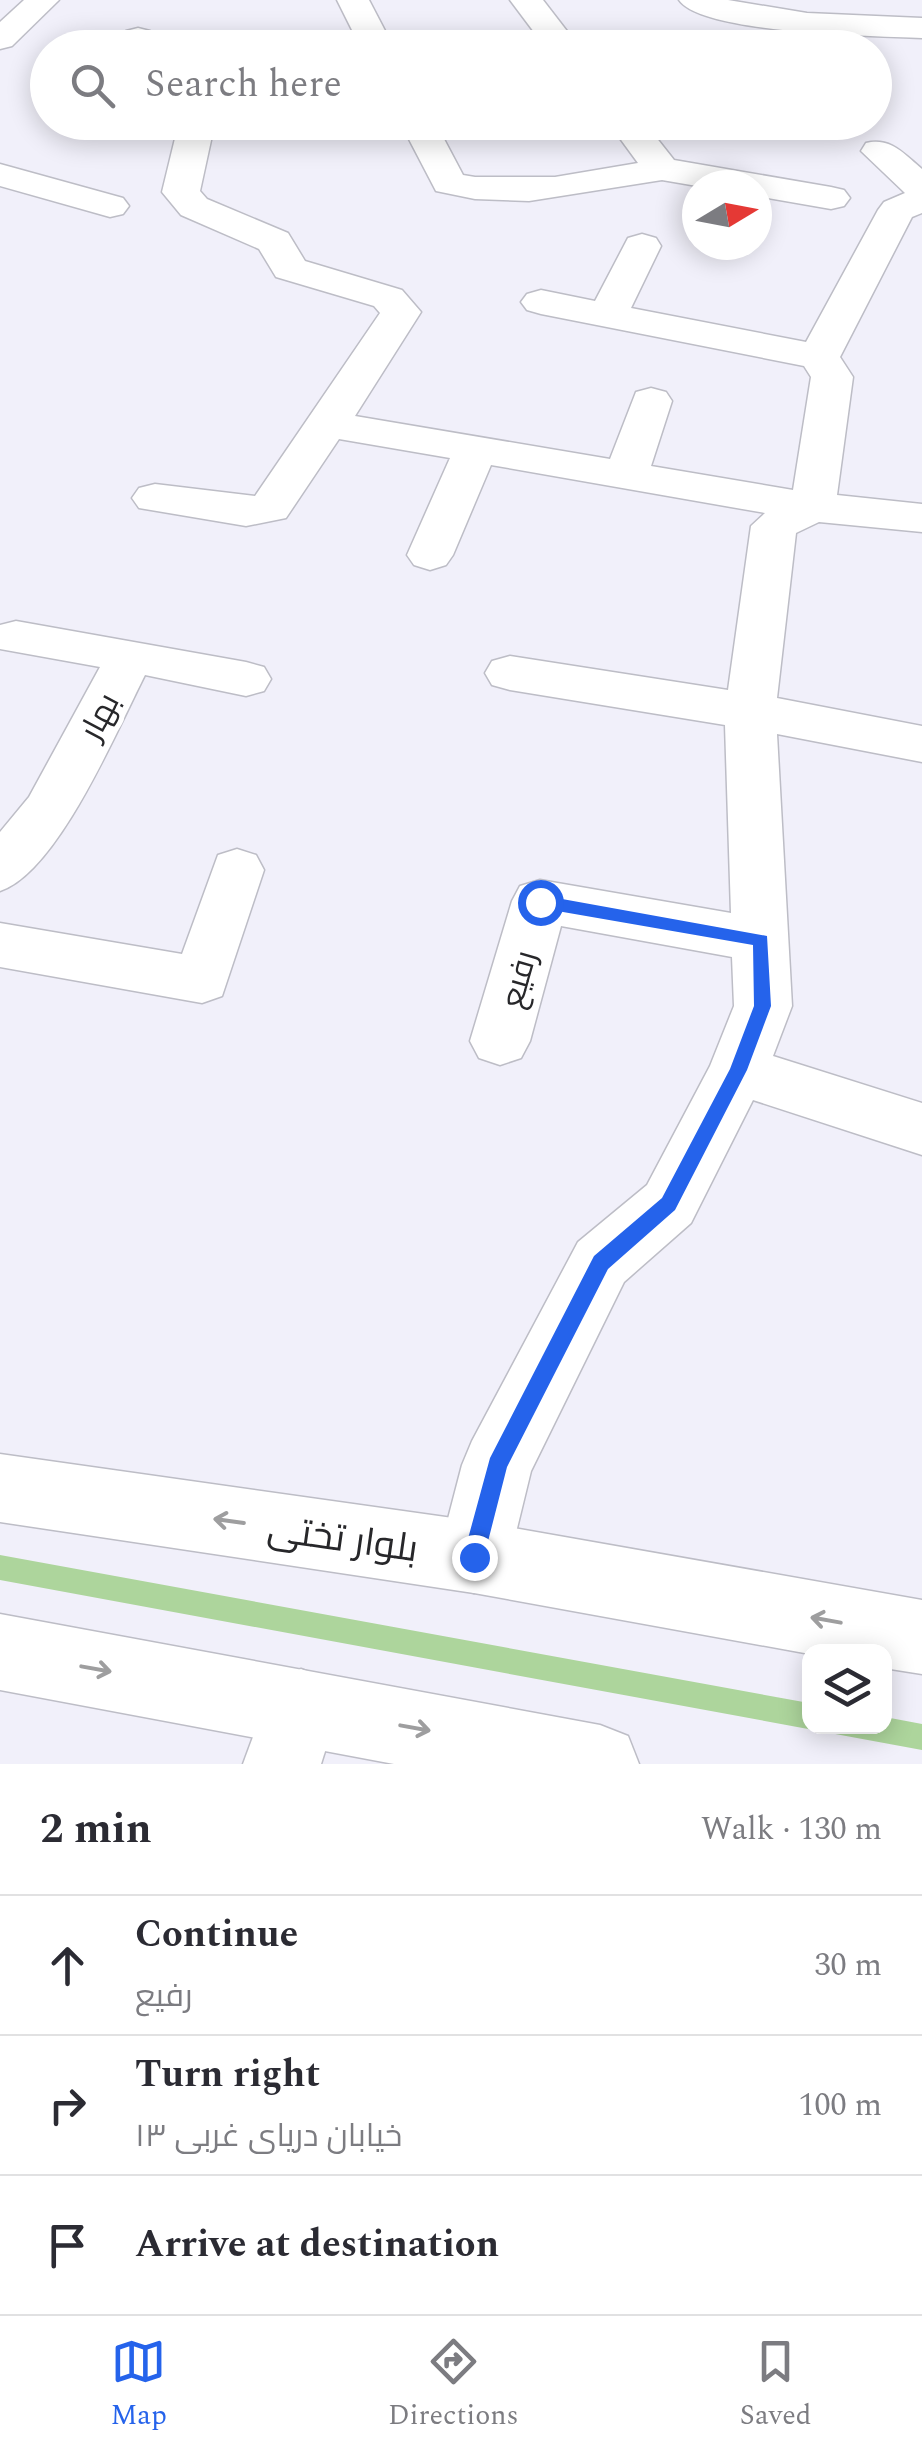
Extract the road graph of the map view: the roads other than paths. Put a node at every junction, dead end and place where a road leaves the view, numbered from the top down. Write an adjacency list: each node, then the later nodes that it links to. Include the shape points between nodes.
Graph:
1 (43, 0): 8 (street)
2 (353, 0): 6 (street)
3 (526, 0): 7 (street)
4 (694, 0): 5 (street, via 775,22)
5 (922, 28)
6 (369, 30)
7 (550, 30)
8 (0, 39)
9 (193, 140): 26 (street, via 180,192 194,207 274,240 290,269 388,298 400,312)
10 (426, 140): 13 (street, via 449,183 484,192)
11 (639, 140): 13 (street)
12 (879, 151): 17 (street)
13 (662, 169): 14 (street)
14 (682, 172)
15 (0, 175): 20 (street)
16 (772, 188): 18 (street)
17 (922, 188)
18 (831, 198)
19 (922, 199): 24 (street, via 896,210)
20 (110, 206)
21 (642, 246): 23 (street)
22 (541, 302): 23 (street)
23 (608, 316): 24 (street)
24 (819, 357): 30 (street, via 832,377)
25 (651, 401): 28 (street)
26 (328, 424): 27 (street); 29 (street, via 270,508 246,512)
27 (476, 449): 28 (street); 32 (street)
28 (626, 475): 30 (street)
29 (155, 498)
30 (813, 507): 31 (street); 37 (street, via 774,526)
31 (922, 518)
32 (430, 555)
33 (16, 638): 34 (street, بهار)
34 (130, 656): 36 (street); 39 (street, بهار, via 49,810)
35 (510, 673): 37 (street)
36 (246, 679)
37 (750, 711): 38 (street); 41 (street)
38 (922, 744)
39 (0, 870)
40 (237, 870): 42 (street, via 202,980)
41 (761, 940): 43 (street, رفیع, via 540,902); 44 (street, via 763,1006)
42 (0, 946)
43 (500, 1042)
44 (738, 1070): 45 (street); 47 (street, via 669,1204 601,1262 497,1465)
45 (922, 1129)
46 (0, 1488): 47 (street, بلوار تختی, one-way to 46)
47 (474, 1557): 48 (street, بلوار تختی, one-way to 47)
48 (922, 1637)
49 (0, 1652): 50 (street, one-way to 50)
50 (291, 1736): 51 (street, one-way to 51)
51 (495, 1754): 52 (street)
52 (600, 1764)

